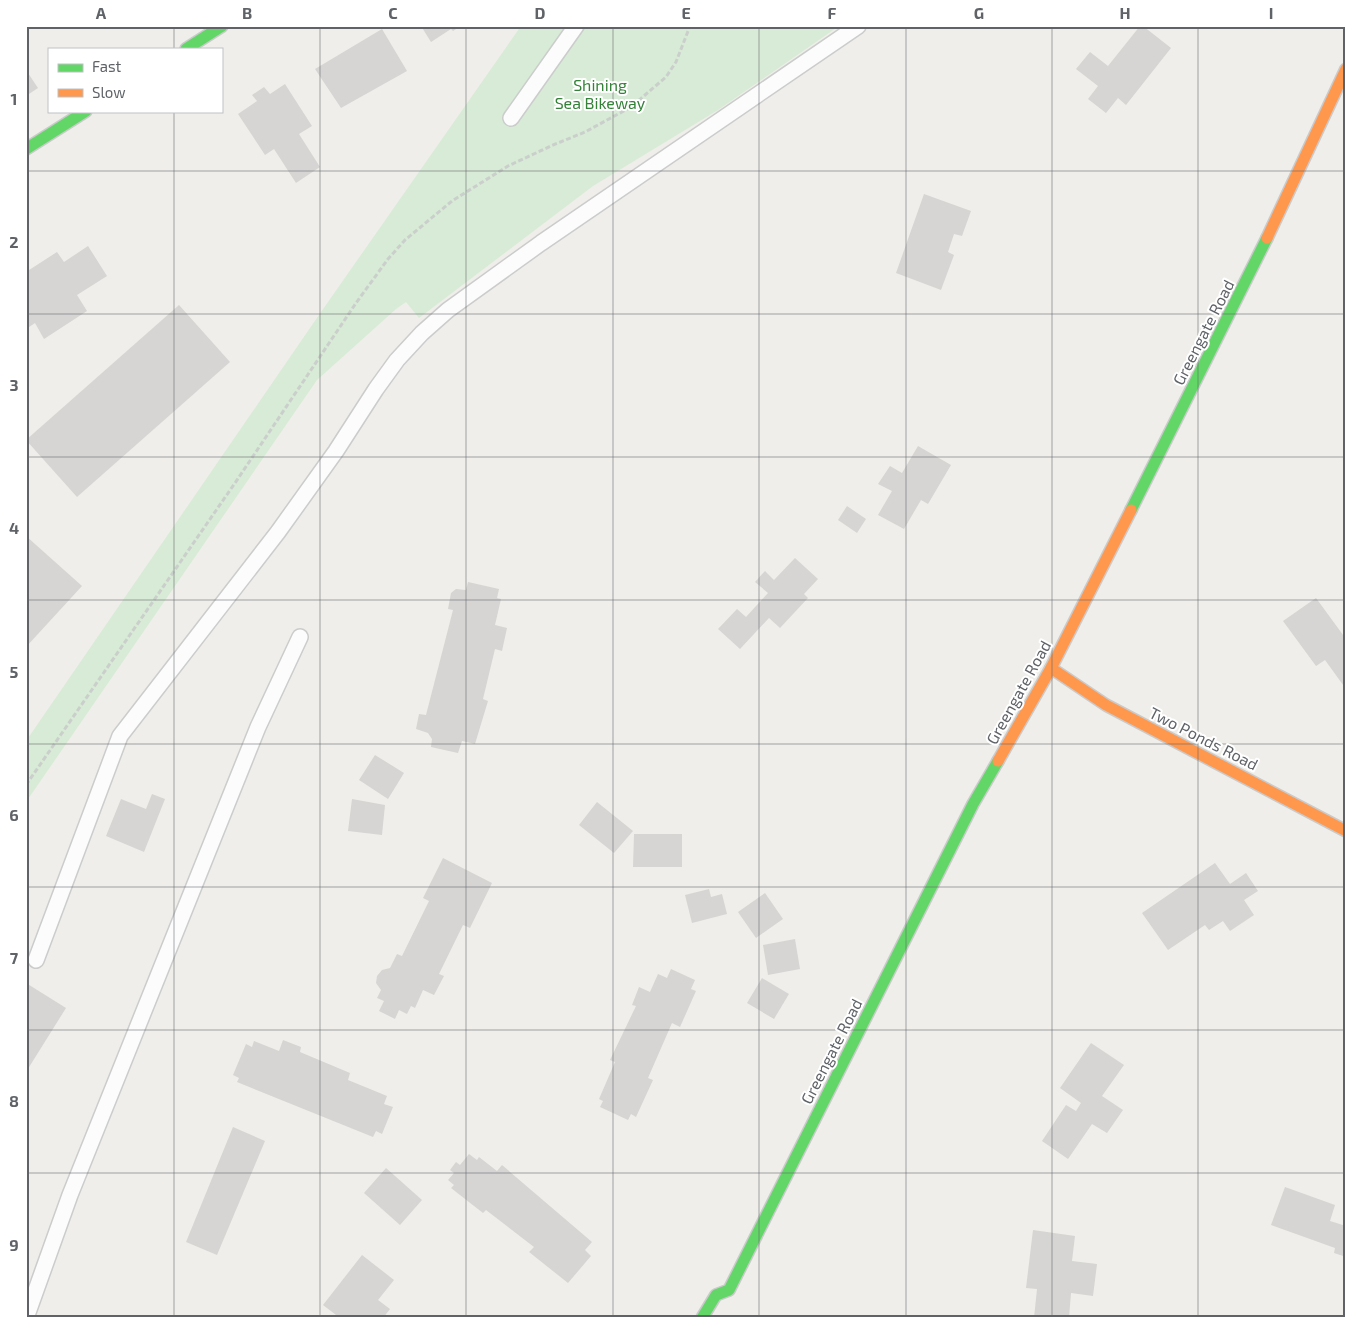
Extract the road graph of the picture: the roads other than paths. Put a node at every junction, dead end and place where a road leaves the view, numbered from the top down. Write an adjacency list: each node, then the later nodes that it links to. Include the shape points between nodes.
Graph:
1 (222, 26): 4 (main road)
2 (576, 26): 7 (lane)
3 (858, 26): 12 (lane, via 448,310 397,360 278,532 120,736)
4 (188, 48)
5 (1346, 69): 10 (main road, Greengate Road, via 1248,278)
6 (84, 112): 8 (main road)
7 (512, 118)
8 (26, 149)
9 (300, 637): 13 (lane, via 251,744 81,1168)
10 (1051, 668): 11 (main road, Two Ponds Road, via 1106,705); 14 (main road, Greengate Road, via 973,804 729,1290 716,1295)
11 (1346, 831)
12 (36, 960)
13 (26, 1318)
14 (702, 1318)

